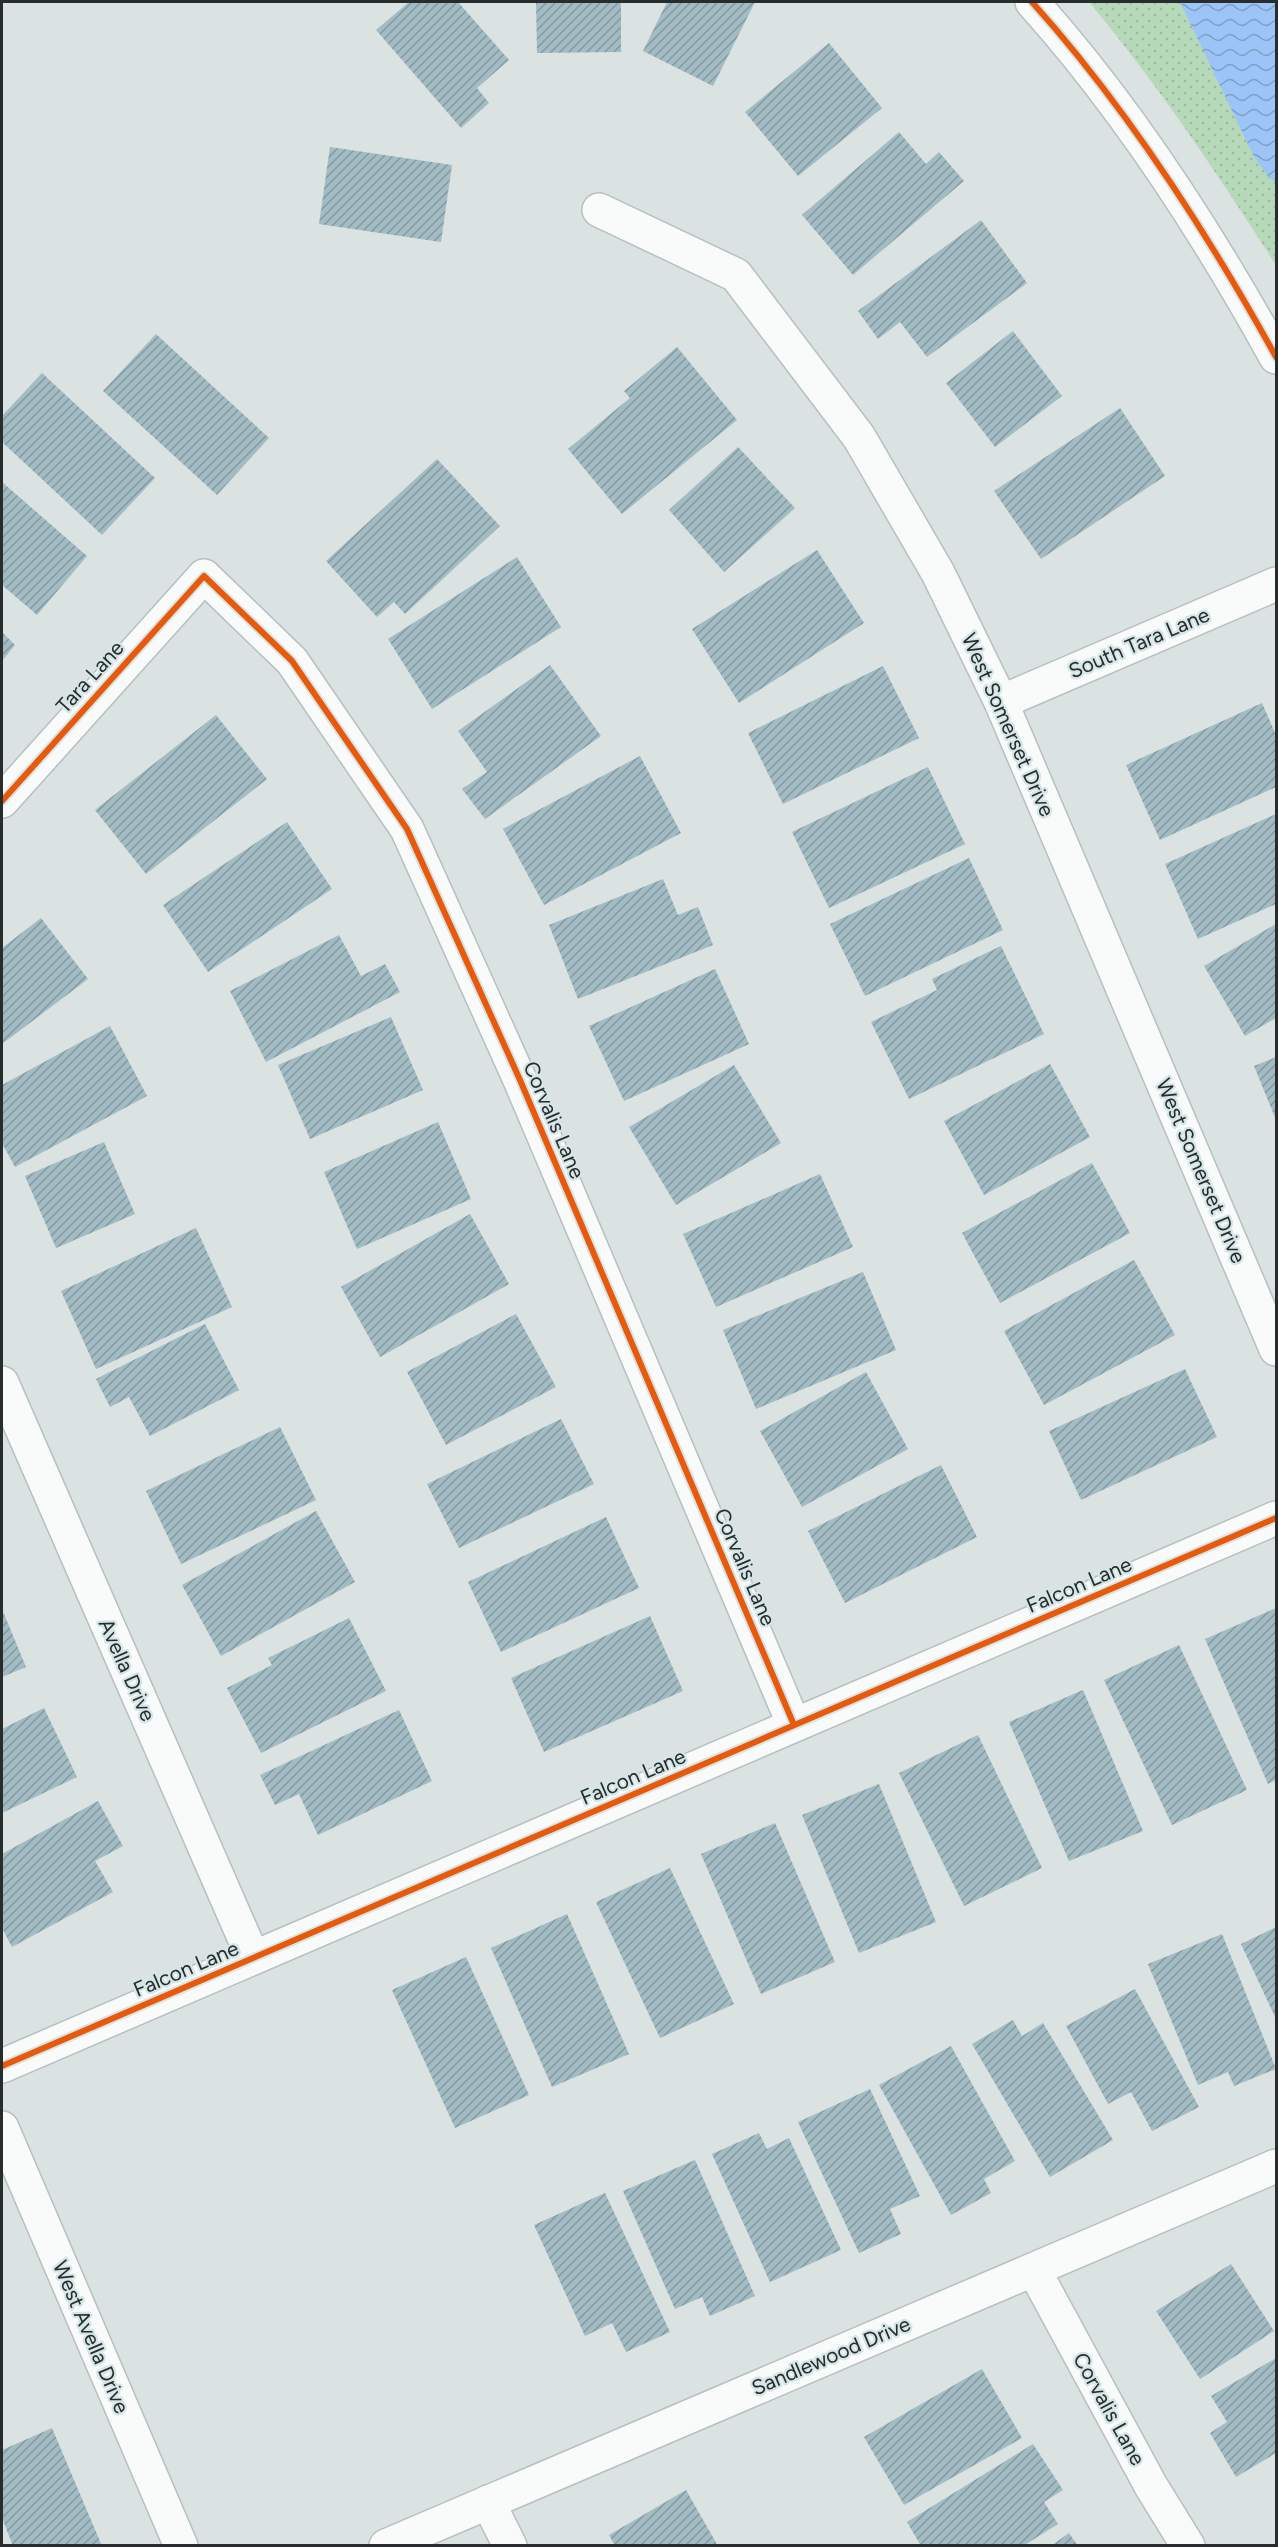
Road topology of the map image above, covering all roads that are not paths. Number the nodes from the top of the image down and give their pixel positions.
1 (1032, 2) edge
2 (599, 210) dead end
3 (1276, 357) edge
4 (204, 576) joint
5 (1276, 584) edge
6 (1001, 702) junction
7 (2, 801) edge
8 (1276, 1349) edge
9 (2, 1383) edge
10 (1276, 1518) edge
11 (795, 1725) junction
12 (253, 1958) junction
13 (2, 2066) edge
14 (2, 2128) edge
15 (1276, 2166) edge
16 (1034, 2270) junction
17 (488, 2502) junction
18 (181, 2546) edge
19 (386, 2546) edge
20 (510, 2546) edge
21 (1188, 2546) edge

1 - 3 street
2 - 6 street, West Somerset Drive
4 - 7 street, Tara Lane
4 - 11 street, Corvalis Lane
5 - 6 street, South Tara Lane
6 - 8 street, West Somerset Drive
9 - 12 street, Avella Drive
10 - 11 street, Falcon Lane
11 - 12 street, Falcon Lane
12 - 13 street, Falcon Lane
14 - 18 street, West Avella Drive
15 - 16 street, Sandlewood Drive
16 - 17 street, Sandlewood Drive
16 - 21 street, Corvalis Lane
17 - 19 street, Sandlewood Drive
17 - 20 street

